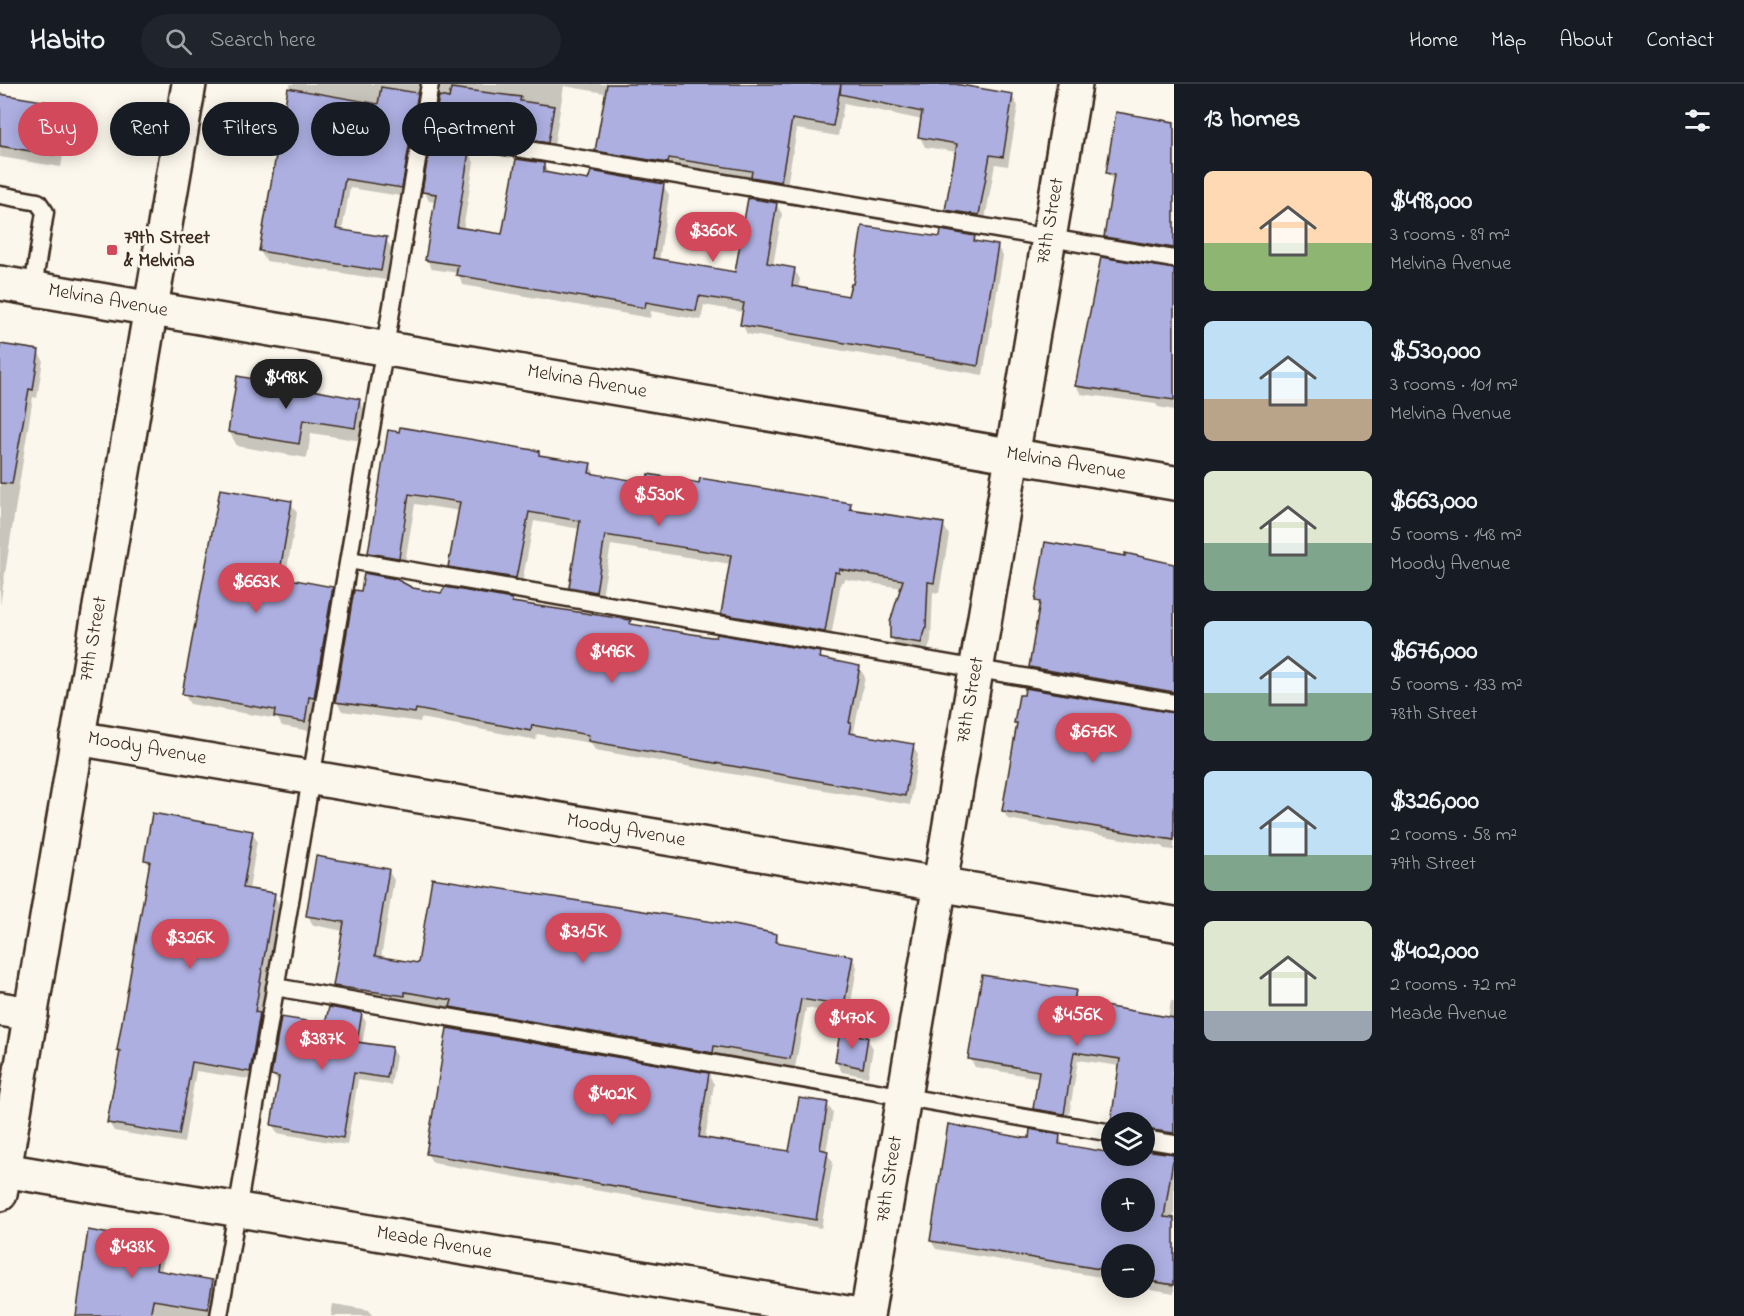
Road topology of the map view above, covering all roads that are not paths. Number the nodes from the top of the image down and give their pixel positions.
1 (189, 84) edge
2 (430, 84) edge
3 (1075, 84) edge
4 (427, 102) edge
5 (537, 151) edge
6 (418, 156) edge
7 (0, 195) edge
8 (1048, 237) junction
9 (1174, 259) edge
10 (0, 283) edge
11 (33, 288) junction
12 (151, 308) junction
13 (385, 347) junction
14 (1013, 454) junction
15 (1174, 483) edge
16 (349, 560) junction
17 (976, 669) junction
18 (1174, 703) edge
19 (77, 738) junction
20 (311, 777) junction
21 (939, 884) junction
22 (1174, 924) edge
23 (275, 987) junction
24 (15, 1012) edge
25 (904, 1098) junction
26 (1101, 1131) edge
27 (1155, 1141) edge
28 (1174, 1144) edge
29 (2, 1182) edge
30 (237, 1209) junction
31 (219, 1316) edge
32 (866, 1316) edge

1 - 12 street, 79th Street
2 - 4 lane
3 - 8 street, 78th Street
5 - 8 lane
6 - 13 lane
7 - 11 lane
8 - 9 lane
8 - 14 street, 78th Street
10 - 11 street, Melvina Avenue
11 - 12 street, Melvina Avenue
12 - 13 street, Melvina Avenue
12 - 19 street, 79th Street
13 - 14 street, Melvina Avenue
13 - 16 lane
14 - 15 street, Melvina Avenue
14 - 17 street, 78th Street
16 - 17 lane
16 - 20 lane
17 - 18 lane
17 - 21 street, 78th Street
19 - 20 street, Moody Avenue
19 - 24 street, 79th Street
20 - 21 street, Moody Avenue
20 - 23 lane
21 - 22 street, Moody Avenue
21 - 25 street, 78th Street
23 - 25 lane
23 - 30 lane
24 - 29 street, 79th Street
25 - 26 lane
25 - 32 street, 78th Street
27 - 28 lane
29 - 30 street, Meade Avenue
30 - 31 lane
30 - 32 street, Meade Avenue

